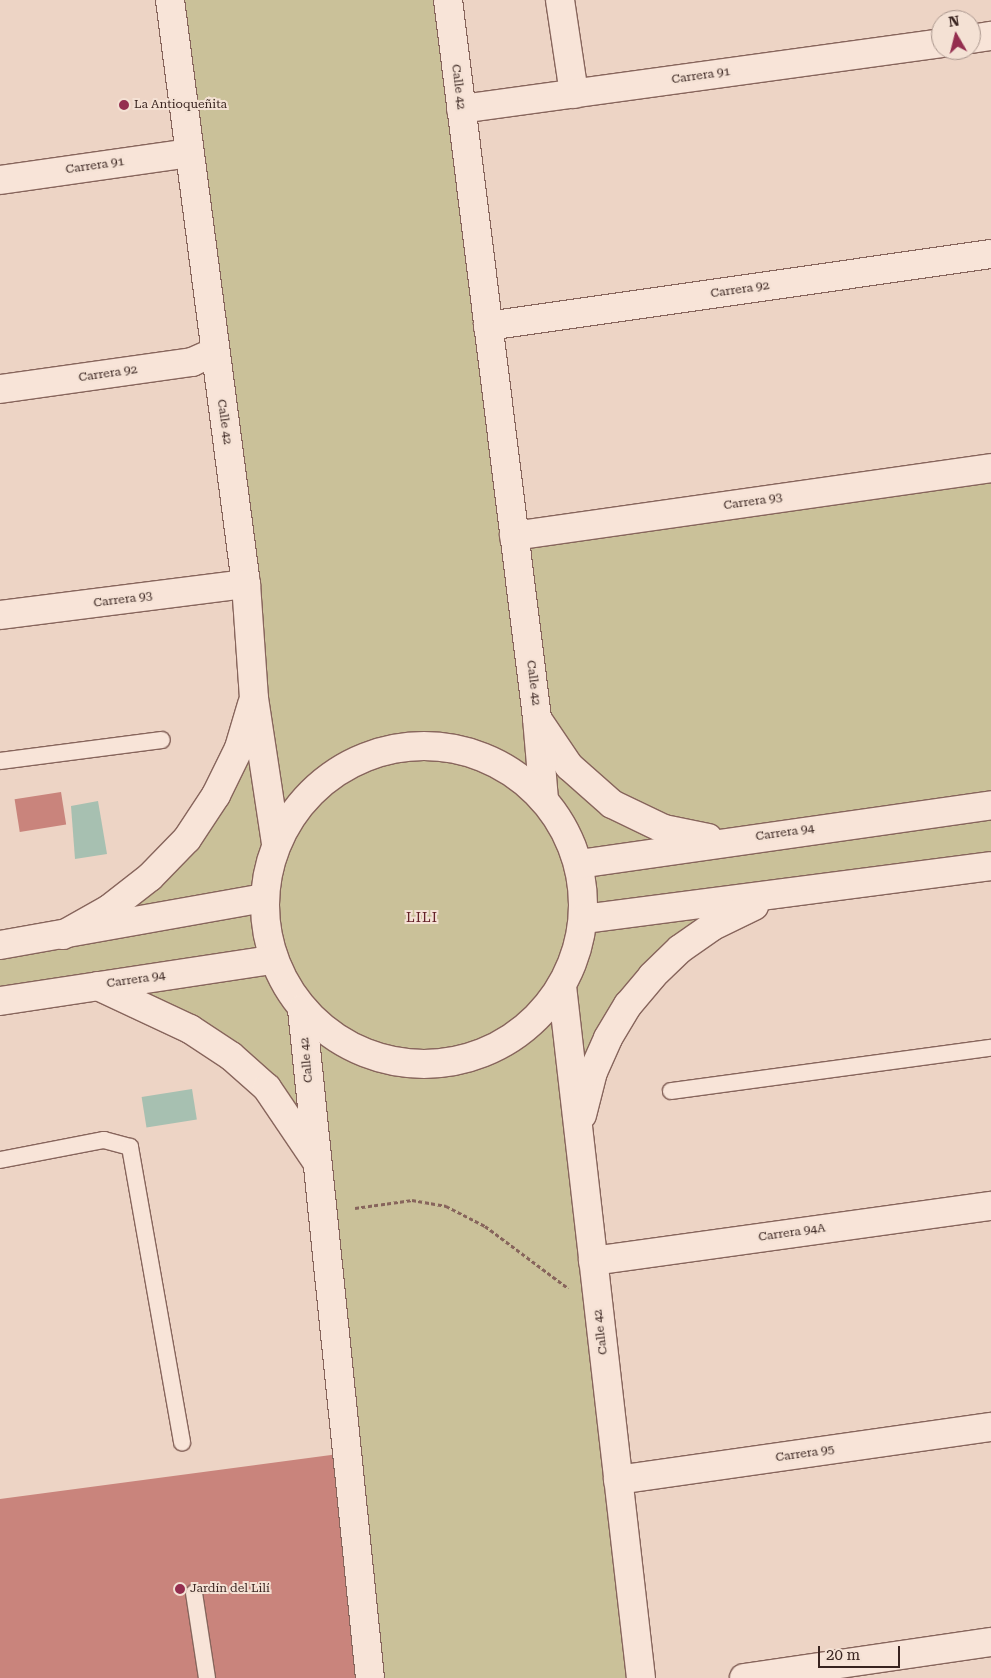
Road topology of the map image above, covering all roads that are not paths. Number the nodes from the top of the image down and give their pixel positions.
1 (170, 0) edge
2 (448, 0) edge
3 (560, 0) edge
4 (931, 44) edge
5 (574, 94) junction
6 (461, 109) junction
7 (189, 153) junction
8 (0, 180) edge
9 (991, 254) edge
10 (488, 326) junction
11 (214, 352) junction
12 (0, 389) edge
13 (991, 468) edge
14 (514, 536) junction
15 (246, 584) junction
16 (0, 615) edge
17 (254, 698) junction
18 (537, 718) junction
19 (162, 740) dead end
20 (0, 762) edge
21 (544, 800) junction
22 (991, 804) edge
23 (749, 838) junction
24 (276, 844) junction
25 (579, 864) junction
26 (991, 866) edge
27 (780, 896) junction
28 (264, 898) junction
29 (584, 919) junction
30 (63, 935) junction
31 (0, 945) edge
32 (272, 960) junction
33 (98, 986) junction
34 (562, 986) junction
35 (0, 1001) edge
36 (302, 1009) junction
37 (991, 1048) edge
38 (671, 1092) dead end
39 (580, 1146) junction
40 (0, 1160) edge
41 (316, 1160) junction
42 (991, 1206) edge
43 (593, 1261) junction
44 (991, 1427) edge
45 (182, 1442) dead end
46 (618, 1480) junction
47 (194, 1593) dead end
48 (991, 1642) edge
49 (207, 1678) edge
50 (370, 1678) edge
51 (641, 1678) edge
52 (744, 1678) edge

1 - 7 street, Calle 42
2 - 6 street, Calle 42
3 - 5 street
4 - 5 street, Carrera 91
5 - 6 street, Carrera 91
6 - 10 street, Calle 42
7 - 8 street, Carrera 91
7 - 11 street, Calle 42
9 - 10 street, Carrera 92
10 - 14 street, Calle 42
11 - 12 street, Carrera 92
11 - 15 street, Calle 42
13 - 14 street, Carrera 93
14 - 18 street, Calle 42
15 - 16 street, Carrera 93
15 - 17 street, Calle 42
17 - 24 street, Calle 42
17 - 30 street
18 - 21 street, Calle 42
18 - 23 street
19 - 20 lane
21 - 24 street
21 - 25 street
22 - 23 street, Carrera 94
23 - 25 street, Carrera 94
24 - 28 street
25 - 29 street
26 - 27 street
27 - 29 street
27 - 39 street
28 - 30 street
28 - 32 street
29 - 34 street
30 - 31 street
32 - 33 street, Carrera 94
32 - 36 street
33 - 35 street, Carrera 94
33 - 41 street
34 - 36 street
34 - 39 street, Calle 42
36 - 41 street, Calle 42
37 - 38 lane
39 - 43 street, Calle 42
40 - 45 lane
41 - 50 street, Calle 42
42 - 43 street, Carrera 94A
43 - 46 street, Calle 42
44 - 46 street, Carrera 95
46 - 51 street, Calle 42
47 - 49 lane
48 - 52 street

